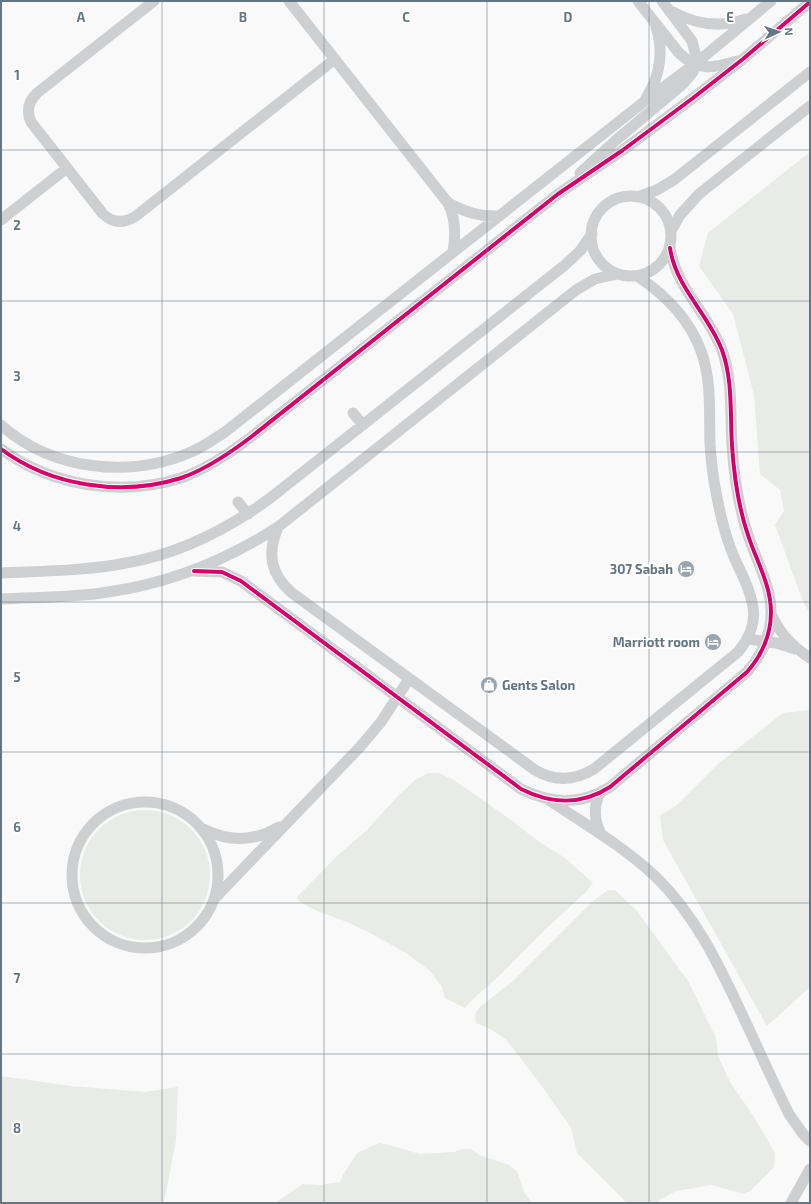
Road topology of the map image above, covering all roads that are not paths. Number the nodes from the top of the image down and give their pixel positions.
1 (154, 1) edge
2 (289, 1) edge
3 (638, 1) edge
4 (662, 1) edge
5 (772, 1) edge
6 (810, 2) edge
7 (670, 10) junction
8 (751, 17) junction
9 (653, 20) junction
10 (335, 59) junction
11 (743, 59) junction
12 (695, 64) junction
13 (810, 72) edge
14 (645, 101) junction
15 (810, 106) edge
16 (67, 168) junction
17 (558, 194) junction
18 (638, 197) junction
19 (448, 203) junction
20 (499, 216) junction
21 (1, 220) edge
22 (671, 231) junction
23 (592, 234) junction
24 (670, 248) junction
25 (453, 252) junction
26 (617, 274) junction
27 (637, 276) junction
28 (353, 413) dead end
29 (1, 425) edge
30 (363, 425) junction
31 (1, 449) edge
32 (238, 502) dead end
33 (248, 514) junction
34 (278, 527) junction
35 (194, 571) junction
36 (1, 573) edge
37 (1, 599) edge
38 (771, 614) junction
39 (748, 639) junction
40 (766, 642) junction
41 (806, 655) edge
42 (409, 679) junction
43 (398, 697) junction
44 (600, 793) junction
45 (548, 800) junction
46 (292, 819) junction
47 (202, 829) junction
48 (601, 834) junction
49 (214, 899) junction
50 (810, 1141) edge
51 (810, 1169) edge
52 (791, 1203) edge

1 - 16 street
2 - 10 street
3 - 9 street
4 - 7 street
5 - 8 street
6 - 11 street
7 - 8 street
7 - 12 street
8 - 12 street
9 - 12 street
9 - 14 street
10 - 16 street
10 - 19 street
11 - 12 street
11 - 17 street
12 - 14 street
12 - 17 street
13 - 18 street
14 - 20 street
15 - 22 street
16 - 21 street
17 - 31 street
18 - 22 street
18 - 23 street
19 - 20 street
19 - 25 street
20 - 25 street
22 - 24 street
23 - 26 street
23 - 30 street
24 - 27 street
24 - 38 street
25 - 29 street
26 - 27 street
26 - 34 street
27 - 39 street
28 - 30 street
30 - 33 street
32 - 33 street
33 - 36 street
34 - 35 street
34 - 42 street
35 - 37 street
35 - 43 street
38 - 40 street
38 - 41 street
39 - 40 street
39 - 42 street
40 - 41 street
40 - 44 street
42 - 43 street
43 - 45 street
43 - 46 street
44 - 45 street
44 - 48 street
45 - 48 street
46 - 47 street
46 - 49 street
47 - 49 street
47 - 49 street
48 - 50 street
51 - 52 street

